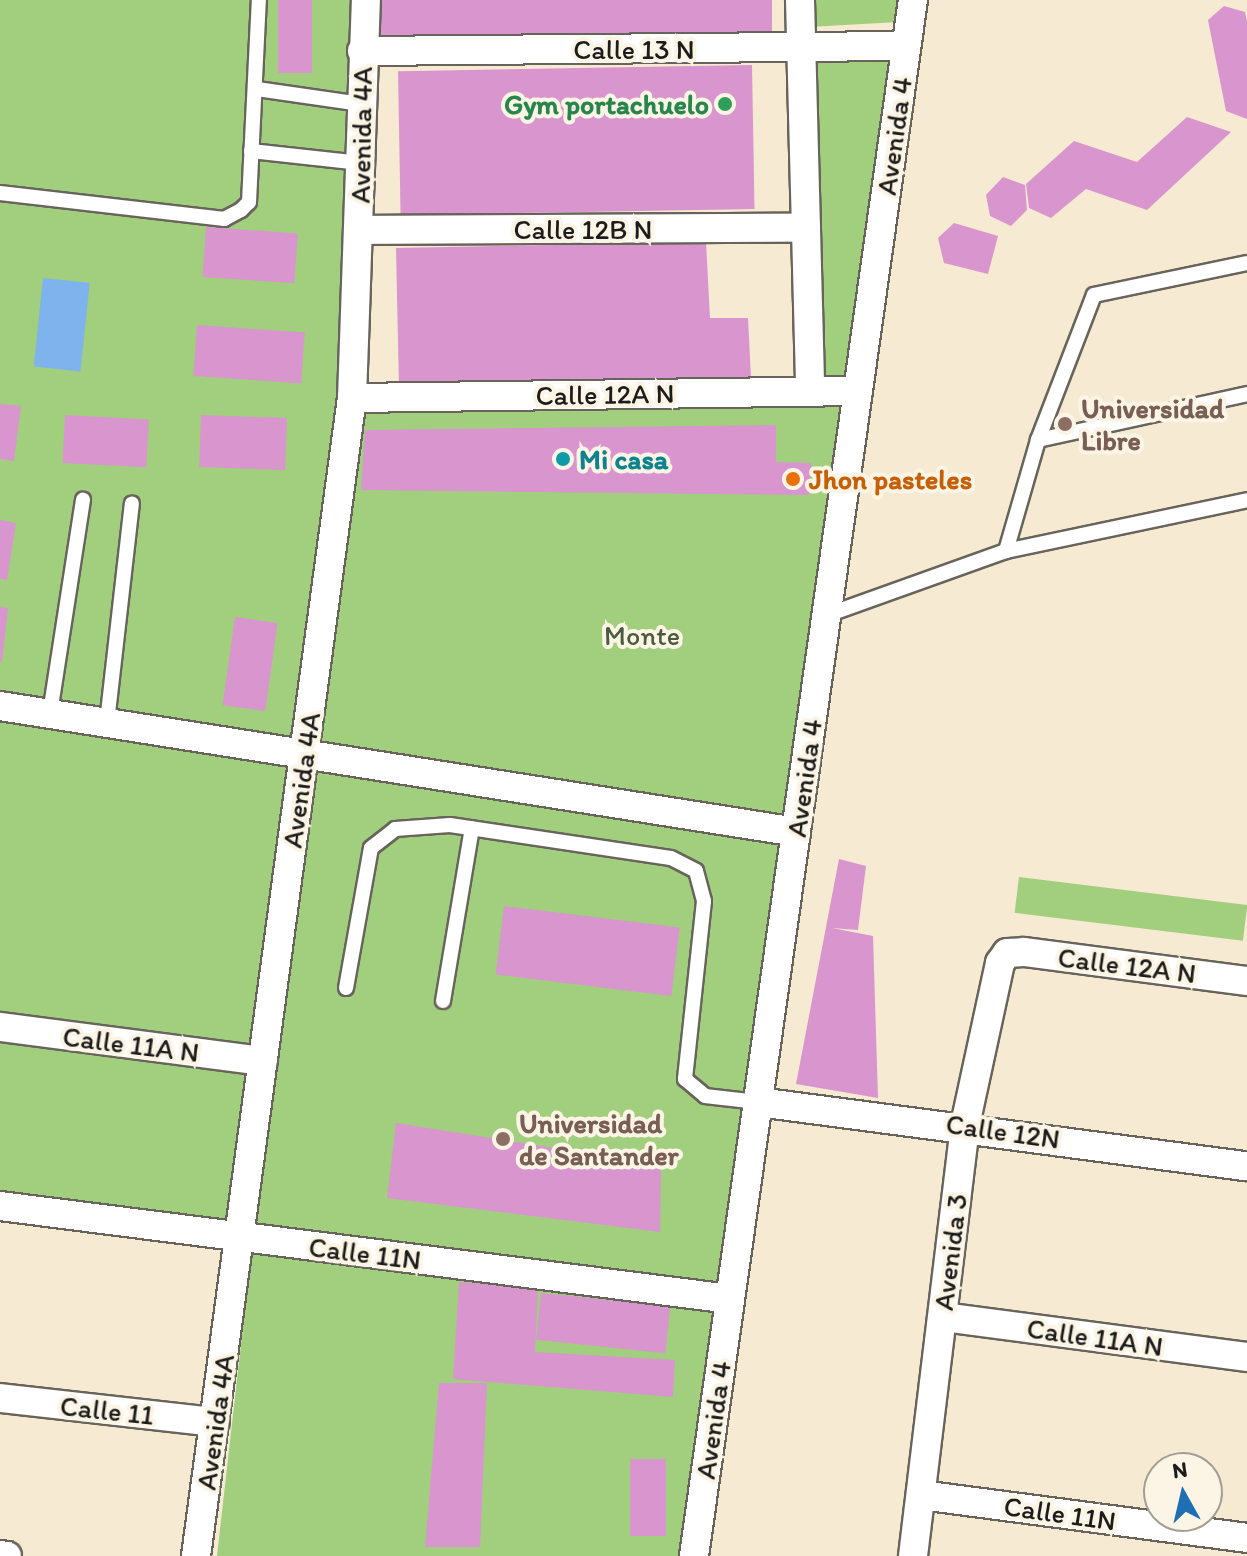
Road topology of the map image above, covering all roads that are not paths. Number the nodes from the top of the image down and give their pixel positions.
1 (259, 0) edge
2 (366, 0) edge
3 (800, 0) edge
4 (913, 0) edge
5 (906, 46) junction
6 (802, 48) junction
7 (362, 51) junction
8 (257, 89) junction
9 (361, 104) junction
10 (251, 151) junction
11 (360, 163) junction
12 (0, 193) edge
13 (806, 228) junction
14 (360, 230) junction
15 (1247, 263) edge
16 (810, 391) junction
17 (858, 391) junction
18 (1247, 394) edge
19 (352, 398) junction
20 (1038, 440) junction
21 (83, 500) dead end
22 (1247, 500) edge
23 (132, 503) dead end
24 (1006, 551) junction
25 (827, 615) junction
26 (0, 706) edge
27 (50, 713) junction
28 (107, 722) junction
29 (304, 754) junction
30 (472, 828) junction
31 (796, 832) junction
32 (1007, 953) joint
33 (1247, 981) edge
34 (346, 988) dead end
35 (443, 1001) dead end
36 (0, 1027) edge
37 (263, 1061) junction
38 (758, 1102) junction
39 (965, 1125) junction
40 (1247, 1166) edge
41 (0, 1206) edge
42 (239, 1236) junction
43 (730, 1299) junction
44 (943, 1317) junction
45 (1247, 1357) edge
46 (0, 1398) edge
47 (215, 1422) junction
48 (921, 1495) junction
49 (1247, 1538) edge
50 (0, 1555) edge
51 (7, 1556) edge
52 (196, 1556) edge
53 (694, 1556) edge
54 (913, 1556) edge

1 - 8 lane
2 - 7 street, Avenida 4A
3 - 6 street
4 - 5 street, Avenida 4
5 - 6 street, Calle 13 N
5 - 17 street, Avenida 4
6 - 7 street, Calle 13 N
6 - 13 street
7 - 9 street, Avenida 4A
8 - 9 lane
8 - 10 lane
9 - 11 street, Avenida 4A
10 - 11 lane
10 - 12 lane
11 - 14 street, Avenida 4A
13 - 14 street, Calle 12B N
13 - 16 street
14 - 19 street, Avenida 4A
15 - 20 lane
16 - 17 street, Calle 12A N
16 - 19 street, Calle 12A N
17 - 25 street, Avenida 4
18 - 20 lane
19 - 29 street, Avenida 4A
20 - 24 lane
21 - 27 lane
22 - 24 lane
23 - 28 lane
24 - 25 lane
25 - 31 street, Avenida 4
26 - 27 street
27 - 28 street
28 - 29 street
29 - 31 street
29 - 37 street, Avenida 4A
30 - 34 lane
30 - 35 lane
30 - 38 lane
31 - 38 street, Avenida 4
32 - 33 street, Calle 12A N
32 - 39 street, Avenida 3
36 - 37 street, Calle 11A N
37 - 42 street, Avenida 4A
38 - 39 street, Calle 12N
38 - 43 street, Avenida 4
39 - 40 street, Calle 12N
39 - 44 street, Avenida 3
41 - 42 street, Calle 11N
42 - 43 street, Calle 11N
42 - 47 street, Avenida 4A
43 - 53 street, Avenida 4
44 - 45 street, Calle 11A N
44 - 48 street, Avenida 3
46 - 47 street, Calle 11
47 - 52 street, Avenida 4A
48 - 49 street, Calle 11N
48 - 54 street, Avenida 3
50 - 51 street

